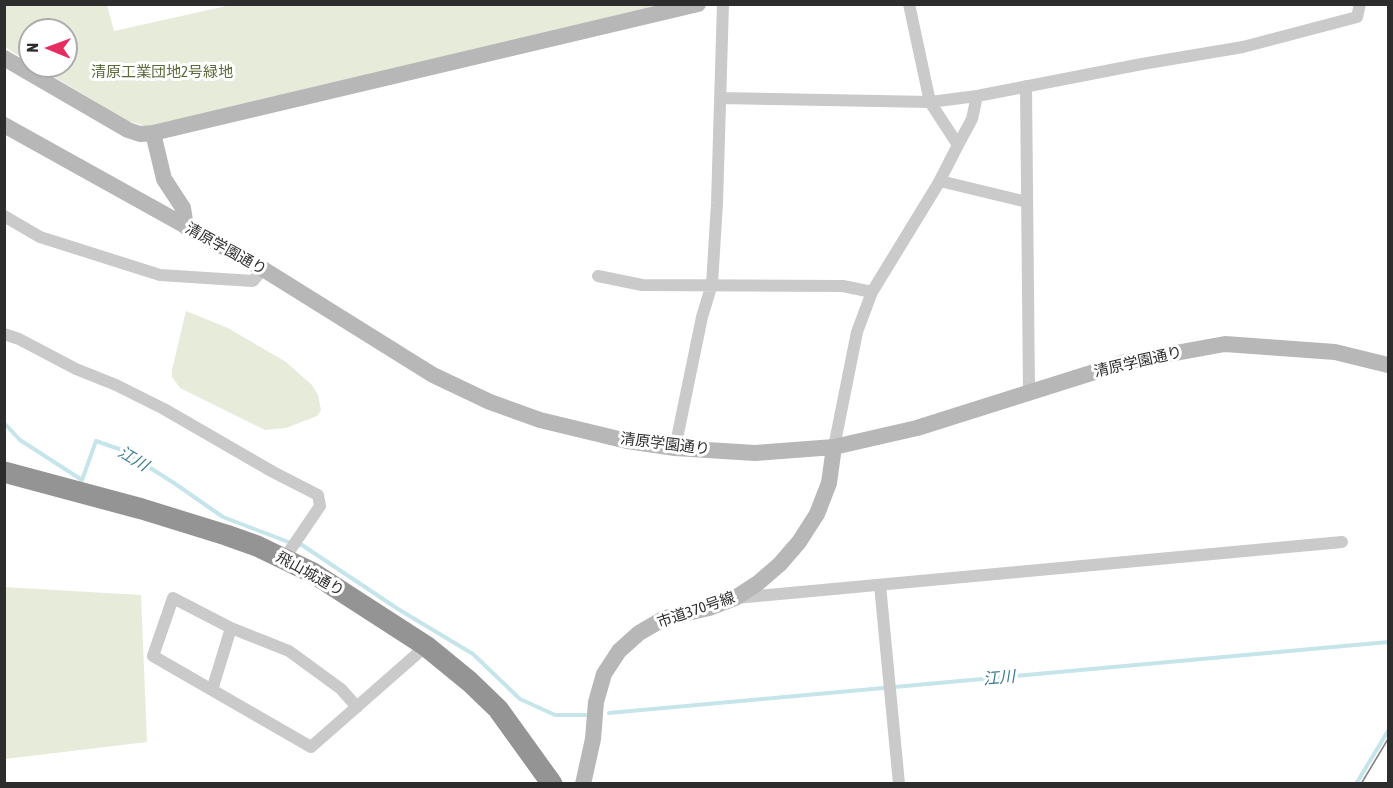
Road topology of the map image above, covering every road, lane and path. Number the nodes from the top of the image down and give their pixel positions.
1 (698, 4) edge
2 (723, 4) edge
3 (909, 4) edge
4 (1360, 4) edge
5 (4, 58) edge
6 (1026, 86) junction
7 (977, 96) junction
8 (720, 98) junction
9 (930, 102) junction
10 (4, 125) edge
11 (153, 134) junction
12 (958, 145) junction
13 (940, 181) junction
14 (1027, 202) junction
15 (4, 216) edge
16 (186, 227) junction
17 (263, 269) junction
18 (598, 276) dead end
19 (712, 284) junction
20 (872, 292) junction
21 (4, 334) edge
22 (1389, 365) edge
23 (1029, 393) junction
24 (834, 447) junction
25 (675, 448) junction
26 (4, 472) edge
27 (1342, 542) dead end
28 (284, 559) junction
29 (880, 585) junction
30 (735, 598) junction
31 (231, 628) junction
32 (426, 646) junction
33 (212, 690) junction
34 (357, 707) junction
35 (552, 783) edge
36 (583, 783) edge
37 (899, 783) edge

1 - 11 street
2 - 8 street
3 - 9 street
4 - 6 street
5 - 11 street
6 - 7 street
6 - 14 street
7 - 9 street
7 - 12 street
8 - 9 street
8 - 19 street
9 - 12 street
10 - 16 street, 清原学園通り
11 - 16 street
12 - 13 street
13 - 14 street
13 - 20 street
14 - 23 street
15 - 17 street
16 - 17 street, 清原学園通り
17 - 25 street, 清原学園通り
18 - 19 street
19 - 20 street
19 - 25 street
20 - 24 street
21 - 28 street
22 - 23 street, 清原学園通り
23 - 24 street, 清原学園通り
24 - 25 street, 清原学園通り
24 - 30 street, 市道370号線
26 - 28 highway, 飛山城通り
27 - 29 street
28 - 32 highway, 飛山城通り
29 - 30 street
29 - 37 street
30 - 36 street, 市道370号線
31 - 33 street
31 - 33 street
31 - 34 street
32 - 34 street
32 - 35 highway, 飛山城通り
33 - 34 street

